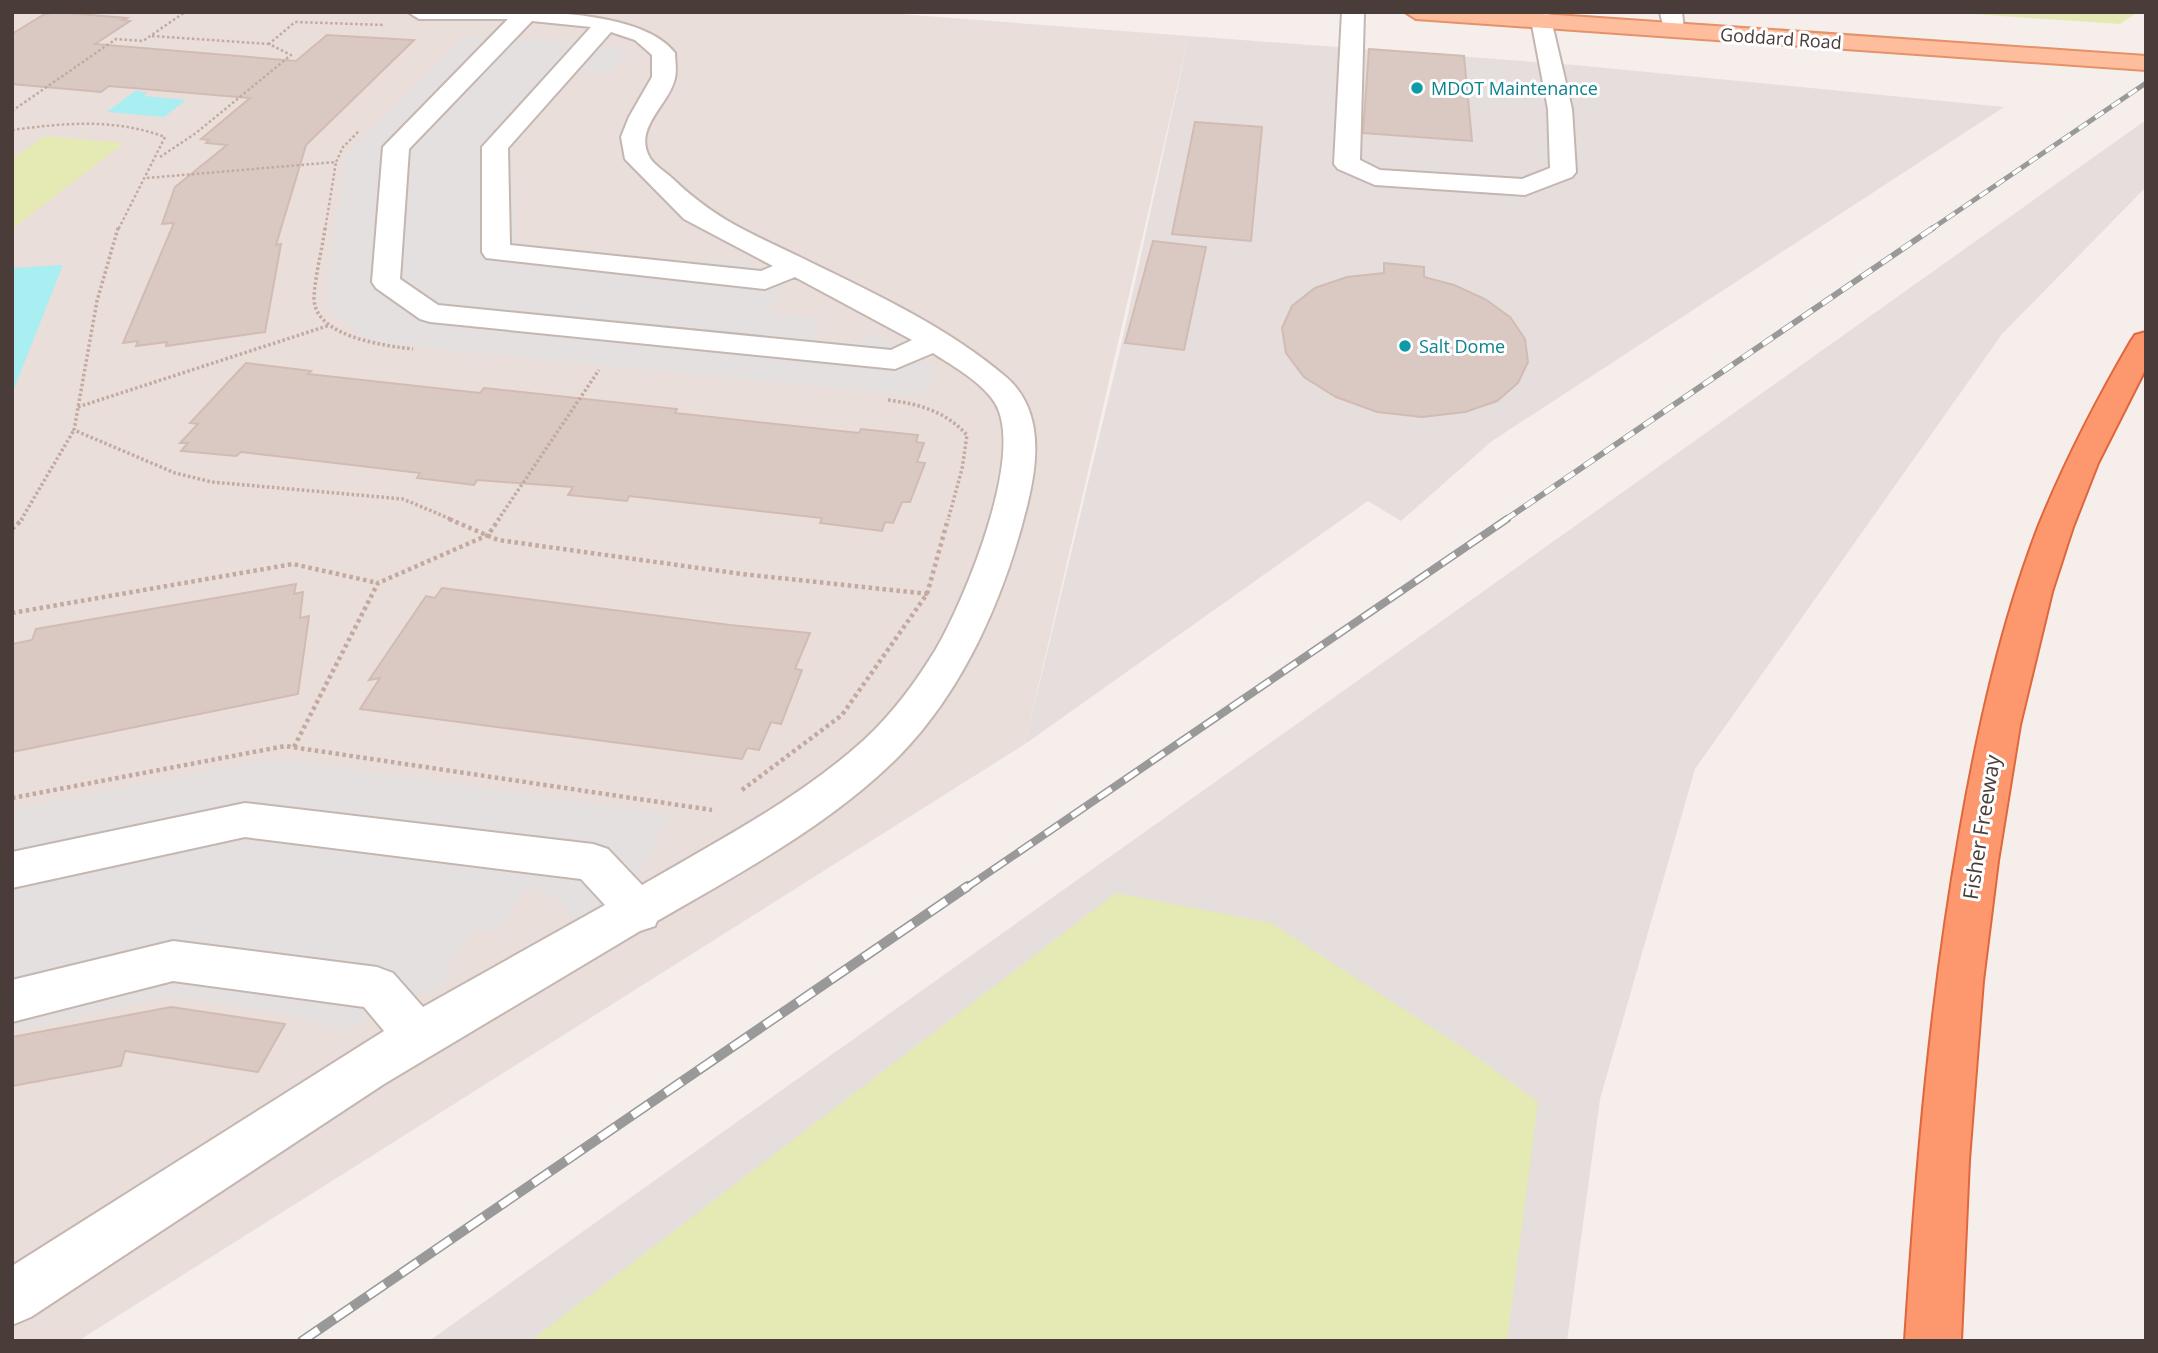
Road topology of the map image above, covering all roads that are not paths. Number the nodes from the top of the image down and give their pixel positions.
1 (1353, 12) edge
2 (1416, 12) edge
3 (525, 16) junction
4 (406, 19) edge
5 (1542, 20) junction
6 (1672, 21) edge
7 (608, 22) junction
8 (2146, 63) edge
9 (796, 266) junction
10 (2146, 341) edge
11 (932, 342) junction
12 (12, 870) edge
13 (639, 912) junction
14 (12, 1001) edge
15 (418, 1036) junction
16 (12, 1298) edge
17 (1933, 1341) edge

1 - 5 street
2 - 5 main road, Goddard Road
3 - 4 street
3 - 7 street
3 - 11 street
5 - 6 main road, Goddard Road
6 - 8 main road, Goddard Road
7 - 9 street
7 - 9 street
9 - 11 street
10 - 17 highway, Fisher Freeway
11 - 13 street
12 - 13 street
13 - 15 street
14 - 15 street
15 - 16 street

